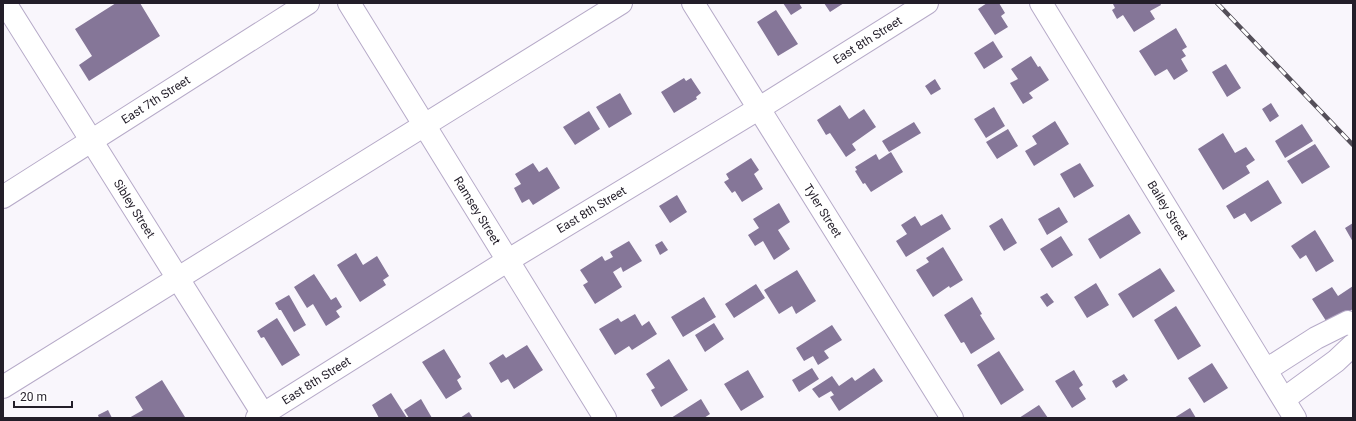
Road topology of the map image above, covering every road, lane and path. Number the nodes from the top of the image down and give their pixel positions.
1 (308, 3) edge
2 (349, 3) edge
3 (621, 3) edge
4 (693, 3) edge
5 (927, 3) edge
6 (1041, 3) edge
7 (7, 5) edge
8 (758, 109) junction
9 (424, 124) junction
10 (92, 141) junction
11 (3, 197) edge
12 (507, 261) junction
13 (178, 279) junction
14 (1353, 324) edge
15 (1353, 345) edge
16 (1266, 370) junction
17 (3, 387) edge
18 (1284, 399) junction
19 (260, 416) edge
20 (603, 417) edge
21 (952, 418) edge
22 (1295, 418) edge

1 - 10 street, East 7th Street
2 - 9 street, Ramsey Street
3 - 9 street
4 - 8 street, Tyler Street
5 - 8 street, East 8th Street
6 - 16 street, Bailey Street
7 - 10 street, Sibley Street
8 - 12 street, East 8th Street
8 - 21 street, Tyler Street
9 - 12 street, Ramsey Street
9 - 13 street
10 - 11 street, East 7th Street
10 - 13 street, Sibley Street
12 - 19 street, East 8th Street
12 - 20 street, Ramsey Street
13 - 17 street
13 - 19 street, Sibley Street
14 - 16 street
15 - 18 street
16 - 18 street, Bailey Street
18 - 22 street, Bailey Street

